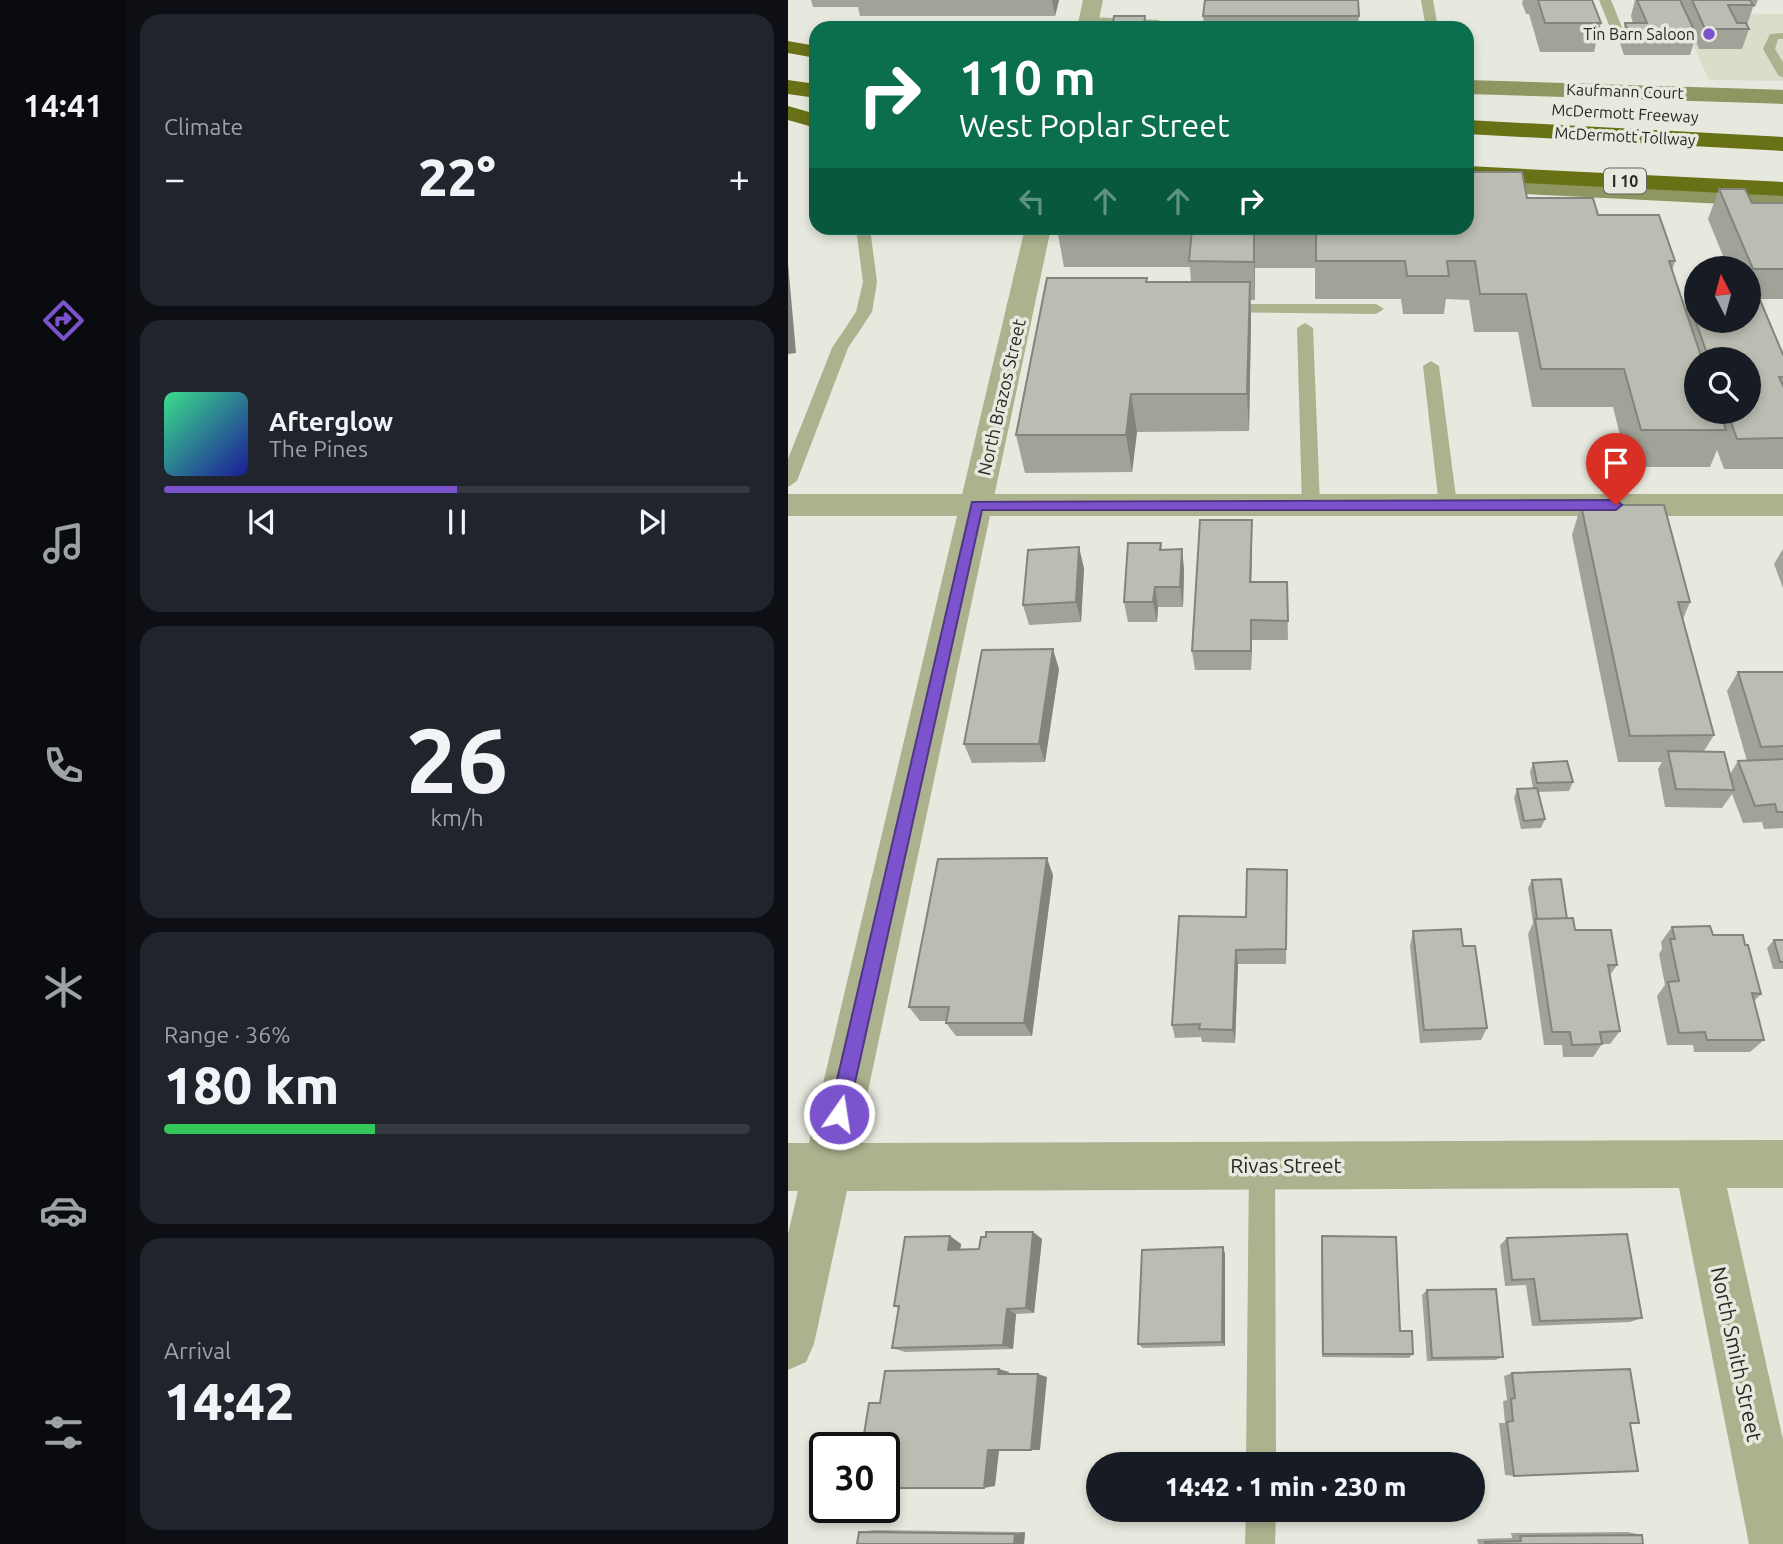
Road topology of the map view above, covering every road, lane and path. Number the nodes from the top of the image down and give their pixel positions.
1 (1427, 0) edge
2 (1605, 0) edge
3 (1090, 16) edge
4 (1139, 21) edge
5 (1431, 21) edge
6 (1617, 30) dead end
7 (1784, 36) edge
8 (788, 47) edge
9 (809, 51) edge
10 (788, 69) edge
11 (809, 72) edge
12 (1784, 75) edge
13 (788, 87) edge
14 (1474, 87) edge
15 (809, 90) edge
16 (1784, 97) edge
17 (1474, 107) edge
18 (788, 115) edge
19 (1691, 116) dead end
20 (809, 120) edge
21 (1474, 127) edge
22 (1784, 144) edge
23 (1474, 145) edge
24 (1784, 159) edge
25 (1474, 173) edge
26 (1474, 184) edge
27 (1784, 189) edge
28 (1784, 201) edge
29 (864, 235) edge
30 (1037, 235) edge
31 (1212, 309) edge
32 (1376, 309) dead end
33 (1305, 328) dead end
34 (1431, 366) dead end
35 (788, 481) edge
36 (788, 505) edge
37 (976, 505) junction
38 (1311, 505) junction
39 (1448, 505) junction
40 (1784, 505) edge
41 (1698, 1164) junction
42 (1784, 1164) edge
43 (1262, 1166) junction
44 (807, 1167) edge
45 (788, 1344) edge
46 (1261, 1452) edge
47 (1260, 1522) edge
48 (1260, 1544) edge
49 (1777, 1544) edge

1 - 5 lane
2 - 6 lane
3 - 4 lane
7 - 12 lane
8 - 9 highway
10 - 11 highway
13 - 15 highway
14 - 16 main road, Kaufmann Court
17 - 19 highway, McDermott Freeway
18 - 20 highway
21 - 22 highway, McDermott Tollway
23 - 24 highway, McDermott Tollway
25 - 27 highway, I 10
26 - 28 main road
29 - 35 lane
30 - 37 street, North Brazos Street
31 - 32 lane
33 - 38 lane
34 - 39 lane
36 - 37 street
37 - 38 street
37 - 44 street, North Brazos Street
38 - 39 street
39 - 40 street
41 - 42 street, Rivas Street
41 - 43 street, Rivas Street
41 - 49 street, North Smith Street
43 - 44 street, Rivas Street
43 - 46 lane
44 - 45 street, North Brazos Street
47 - 48 lane

